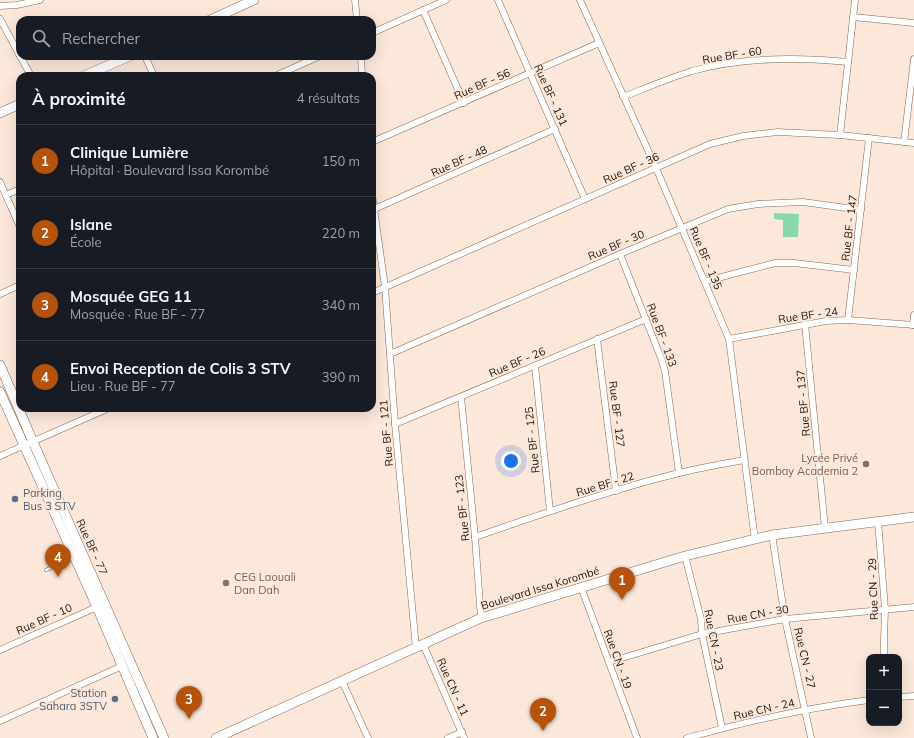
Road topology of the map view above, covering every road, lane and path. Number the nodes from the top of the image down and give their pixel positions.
1 (40, 0) edge
2 (254, 0) edge
3 (354, 0) edge
4 (446, 0) edge
5 (498, 0) edge
6 (580, 0) edge
7 (855, 0) edge
8 (0, 6) edge
9 (423, 10) junction
10 (219, 16) edge
11 (357, 16) edge
12 (853, 17) junction
13 (0, 19) edge
14 (914, 23) edge
15 (376, 31) edge
16 (599, 43) junction
17 (16, 49) edge
18 (914, 59) edge
19 (22, 60) edge
20 (121, 60) edge
21 (147, 60) edge
22 (311, 60) edge
23 (361, 60) edge
24 (848, 62) junction
25 (29, 72) edge
26 (93, 72) edge
27 (152, 72) edge
28 (284, 72) edge
29 (362, 72) edge
30 (530, 73) junction
31 (913, 80) edge
32 (623, 97) junction
33 (464, 103) junction
34 (16, 106) edge
35 (0, 113) edge
36 (555, 129) junction
37 (840, 135) junction
38 (869, 138) junction
39 (376, 140) edge
40 (904, 142) junction
41 (914, 143) edge
42 (656, 168) junction
43 (0, 182) edge
44 (16, 191) edge
45 (6, 195) junction
46 (585, 199) junction
47 (376, 209) edge
48 (861, 210) junction
49 (16, 218) edge
50 (682, 228) junction
51 (376, 229) edge
52 (620, 254) junction
53 (854, 270) junction
54 (706, 282) junction
55 (16, 287) edge
56 (385, 287) junction
57 (376, 290) edge
58 (0, 294) edge
59 (914, 315) edge
60 (646, 319) junction
61 (848, 320) junction
62 (805, 324) junction
63 (913, 325) edge
64 (597, 339) junction
65 (730, 339) junction
66 (390, 354) junction
67 (0, 365) edge
68 (535, 366) junction
69 (0, 392) edge
70 (461, 396) junction
71 (16, 410) edge
72 (17, 412) edge
73 (96, 412) edge
74 (395, 424) junction
75 (28, 444) junction
76 (0, 456) edge
77 (744, 460) junction
78 (679, 473) junction
79 (616, 491) junction
80 (550, 511) junction
81 (914, 517) edge
82 (878, 521) junction
83 (825, 528) junction
84 (772, 535) junction
85 (475, 538) junction
86 (755, 540) junction
87 (78, 556) junction
88 (685, 556) junction
89 (46, 570) dead end
90 (581, 587) junction
91 (97, 607) junction
92 (914, 607) edge
93 (885, 609) junction
94 (481, 618) junction
95 (785, 619) junction
96 (702, 634) junction
97 (420, 646) junction
98 (0, 650) edge
99 (884, 654) edge
100 (609, 662) junction
101 (122, 666) junction
102 (342, 681) junction
103 (914, 696) edge
104 (902, 697) edge
105 (866, 700) edge
106 (806, 709) junction
107 (0, 721) edge
108 (722, 728) junction
109 (463, 735) edge
110 (153, 738) edge
111 (164, 738) edge
112 (216, 738) edge
113 (368, 738) edge
114 (448, 738) edge
115 (637, 738) edge
116 (687, 738) edge
117 (811, 738) edge

1 - 8 street
2 - 10 main road
3 - 11 street
4 - 9 street
5 - 30 street, Rue BF - 131
6 - 16 street, Rue BF - 135
7 - 12 street
9 - 15 street
9 - 33 street
12 - 14 street
12 - 24 street
13 - 17 street
16 - 30 street, Rue BF - 56
16 - 32 street, Rue BF - 135
18 - 31 street
19 - 25 street
20 - 26 main road
21 - 27 street
22 - 28 street
23 - 29 street
24 - 32 street, Rue BF - 60
24 - 37 street
30 - 33 street, Rue BF - 56
30 - 36 street, Rue BF - 131
31 - 40 street
32 - 42 street, Rue BF - 135
33 - 39 street, Rue BF - 56
34 - 35 main road
36 - 46 street, Rue BF - 131
36 - 47 street, Rue BF - 48
37 - 38 street, Rue BF - 36
37 - 42 street, Rue BF - 36
38 - 40 street, Rue BF - 36
38 - 48 street, Rue BF - 147
40 - 41 street, Rue BF - 36
42 - 46 street, Rue BF - 36
42 - 50 street, Rue BF - 135
43 - 45 street
44 - 45 street
45 - 49 street
46 - 56 street, Rue BF - 36
48 - 50 street, Rue BF - 30
48 - 53 street, Rue BF - 147
50 - 52 street, Rue BF - 30
50 - 54 street, Rue BF - 135
51 - 56 street, Rue BF - 121
52 - 60 street, Rue BF - 133
52 - 66 street, Rue BF - 30
53 - 54 street
53 - 61 street, Rue BF - 147
54 - 65 street, Rue BF - 135
55 - 58 street
56 - 57 street, Rue BF - 36
56 - 66 street, Rue BF - 121
59 - 63 street
60 - 64 street, Rue BF - 26
60 - 78 street, Rue BF - 133
61 - 62 street, Rue BF - 24
61 - 63 street, Rue BF - 24
62 - 65 street, Rue BF - 24
62 - 83 street, Rue BF - 137
64 - 68 street, Rue BF - 26
64 - 79 street, Rue BF - 127
65 - 77 street, Rue BF - 135
66 - 74 street, Rue BF - 121
67 - 71 main road, Rue BF - 77
68 - 70 street, Rue BF - 26
68 - 80 street, Rue BF - 125
69 - 75 main road, Rue BF - 77
70 - 74 street, Rue BF - 26
70 - 85 street, Rue BF - 123
72 - 75 main road, Rue BF - 77
73 - 75 street
74 - 97 street, Rue BF - 121
75 - 76 street
75 - 87 main road, Rue BF - 77
77 - 78 street, Rue BF - 22
77 - 86 street, Rue BF - 135
78 - 79 street, Rue BF - 22
79 - 80 street, Rue BF - 22
80 - 85 street, Rue BF - 22
81 - 82 main road, Boulevard Issa Korombé
82 - 83 main road, Boulevard Issa Korombé
82 - 93 street, Rue CN - 29
83 - 84 main road, Boulevard Issa Korombé
84 - 86 main road, Boulevard Issa Korombé
84 - 95 street, Rue CN - 27
85 - 94 street, Rue BF - 123
86 - 88 main road, Boulevard Issa Korombé
87 - 89 lane
87 - 91 main road, Rue BF - 77
87 - 111 main road, Rue BF - 77
88 - 90 main road, Boulevard Issa Korombé
88 - 96 street, Rue CN - 23
90 - 94 main road, Boulevard Issa Korombé
90 - 100 street, Rue CN - 19
91 - 98 street, Rue BF - 10
91 - 101 main road, Rue BF - 77
92 - 93 street, Rue CN - 30
93 - 95 street, Rue CN - 30
93 - 99 street, Rue CN - 29
94 - 97 main road, Boulevard Issa Korombé
95 - 96 street, Rue CN - 30
95 - 106 street, Rue CN - 27
96 - 100 street, Rue CN - 30
96 - 108 street, Rue CN - 23
97 - 102 main road, Boulevard Issa Korombé
97 - 109 street, Rue CN - 11
100 - 115 street, Rue CN - 19
101 - 107 street
101 - 110 main road, Rue BF - 77
102 - 112 main road, Boulevard Issa Korombé
102 - 113 street
103 - 104 street
105 - 106 street, Rue CN - 24
106 - 108 street, Rue CN - 24
106 - 117 street, Rue CN - 27
108 - 116 street, Rue CN - 24
109 - 114 street

